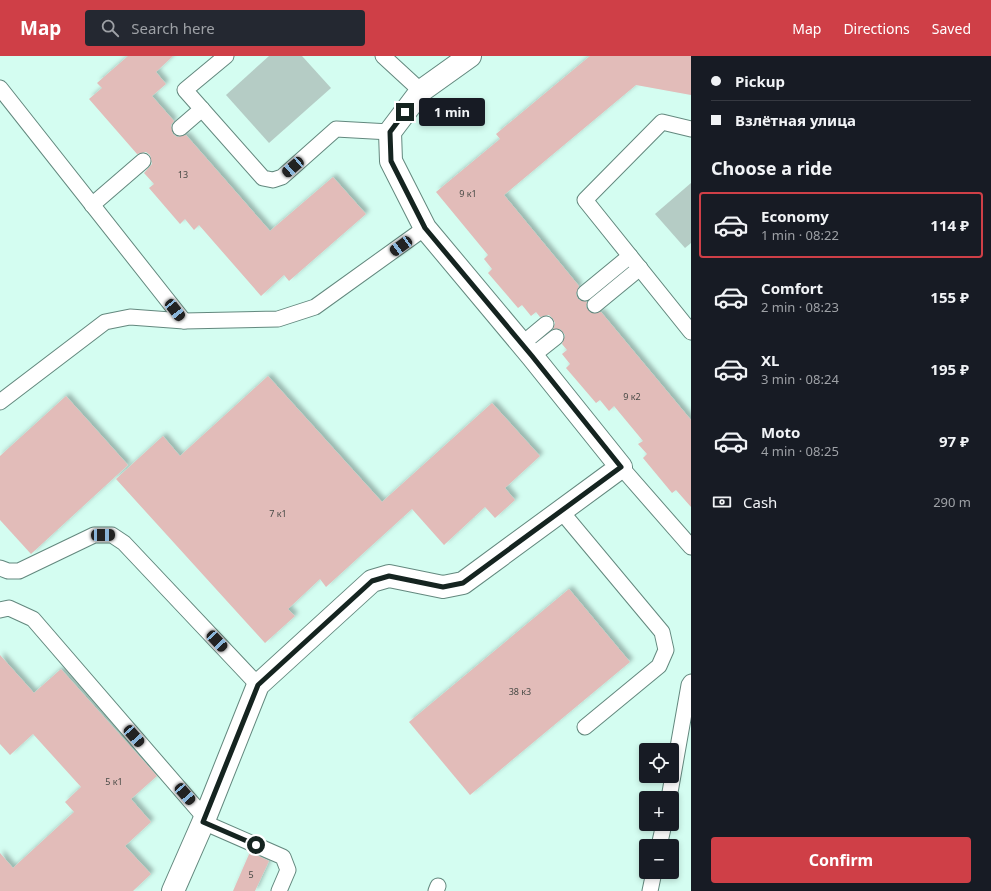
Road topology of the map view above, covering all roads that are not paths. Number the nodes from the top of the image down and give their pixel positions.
1 (226, 56) edge
2 (383, 56) edge
3 (470, 56) edge
4 (0, 88) edge
5 (421, 91) junction
6 (202, 109) junction
7 (180, 128) dead end
8 (691, 128) edge
9 (390, 132) junction
10 (143, 160) dead end
11 (92, 205) junction
12 (425, 228) junction
13 (630, 256) junction
14 (640, 268) junction
15 (585, 293) dead end
16 (595, 305) dead end
17 (184, 321) junction
18 (546, 324) dead end
19 (691, 332) edge
20 (556, 337) dead end
21 (527, 350) junction
22 (0, 402) edge
23 (621, 467) junction
24 (561, 511) junction
25 (691, 547) edge
26 (0, 568) edge
27 (0, 610) edge
28 (691, 682) edge
29 (258, 685) junction
30 (585, 727) dead end
31 (670, 791) edge
32 (204, 820) junction
33 (653, 879) edge
34 (172, 891) edge
35 (279, 891) edge
36 (650, 891) edge

1 - 6 lane
2 - 5 lane
3 - 5 street
4 - 11 lane
5 - 9 street
6 - 7 lane
6 - 9 lane
8 - 13 lane
9 - 12 street
10 - 11 lane
11 - 17 lane
12 - 17 lane
12 - 21 street
13 - 14 lane
13 - 15 lane
14 - 16 lane
14 - 19 lane
17 - 22 lane
18 - 21 lane
20 - 21 lane
21 - 23 street
23 - 24 street
23 - 25 lane
24 - 29 street
24 - 30 lane
26 - 29 lane
27 - 32 lane
28 - 31 lane
29 - 32 street
32 - 34 street
32 - 35 lane
33 - 36 lane

